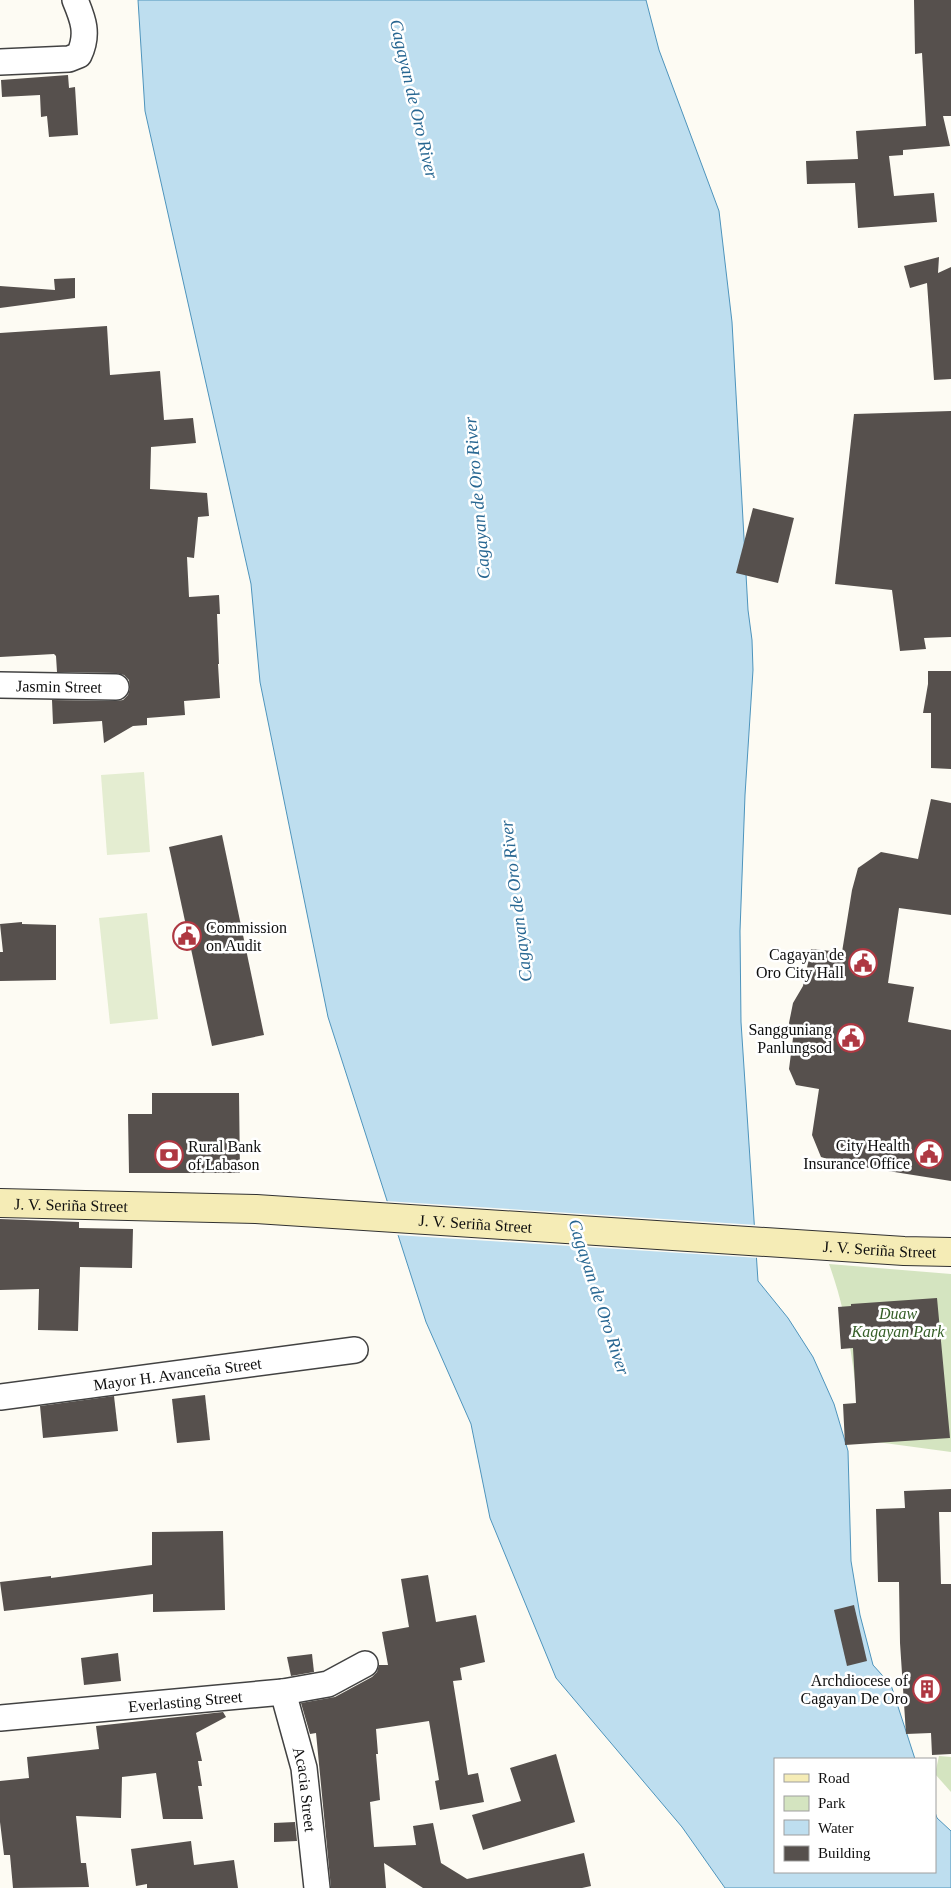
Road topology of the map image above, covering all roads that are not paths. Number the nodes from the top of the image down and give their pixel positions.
1 (75, 0) edge
2 (0, 62) edge
3 (0, 685) edge
4 (116, 687) dead end
5 (0, 1203) edge
6 (951, 1252) edge
7 (355, 1350) dead end
8 (0, 1396) edge
9 (365, 1664) dead end
10 (283, 1692) junction
11 (0, 1718) edge
12 (317, 1888) edge

1 - 2 street
3 - 4 street, Jasmin Street
5 - 6 main road, J. V. Seriña Street
7 - 8 street, Mayor H. Avanceña Street
9 - 10 street, Everlasting Street
10 - 11 street, Everlasting Street
10 - 12 street, Acacia Street

